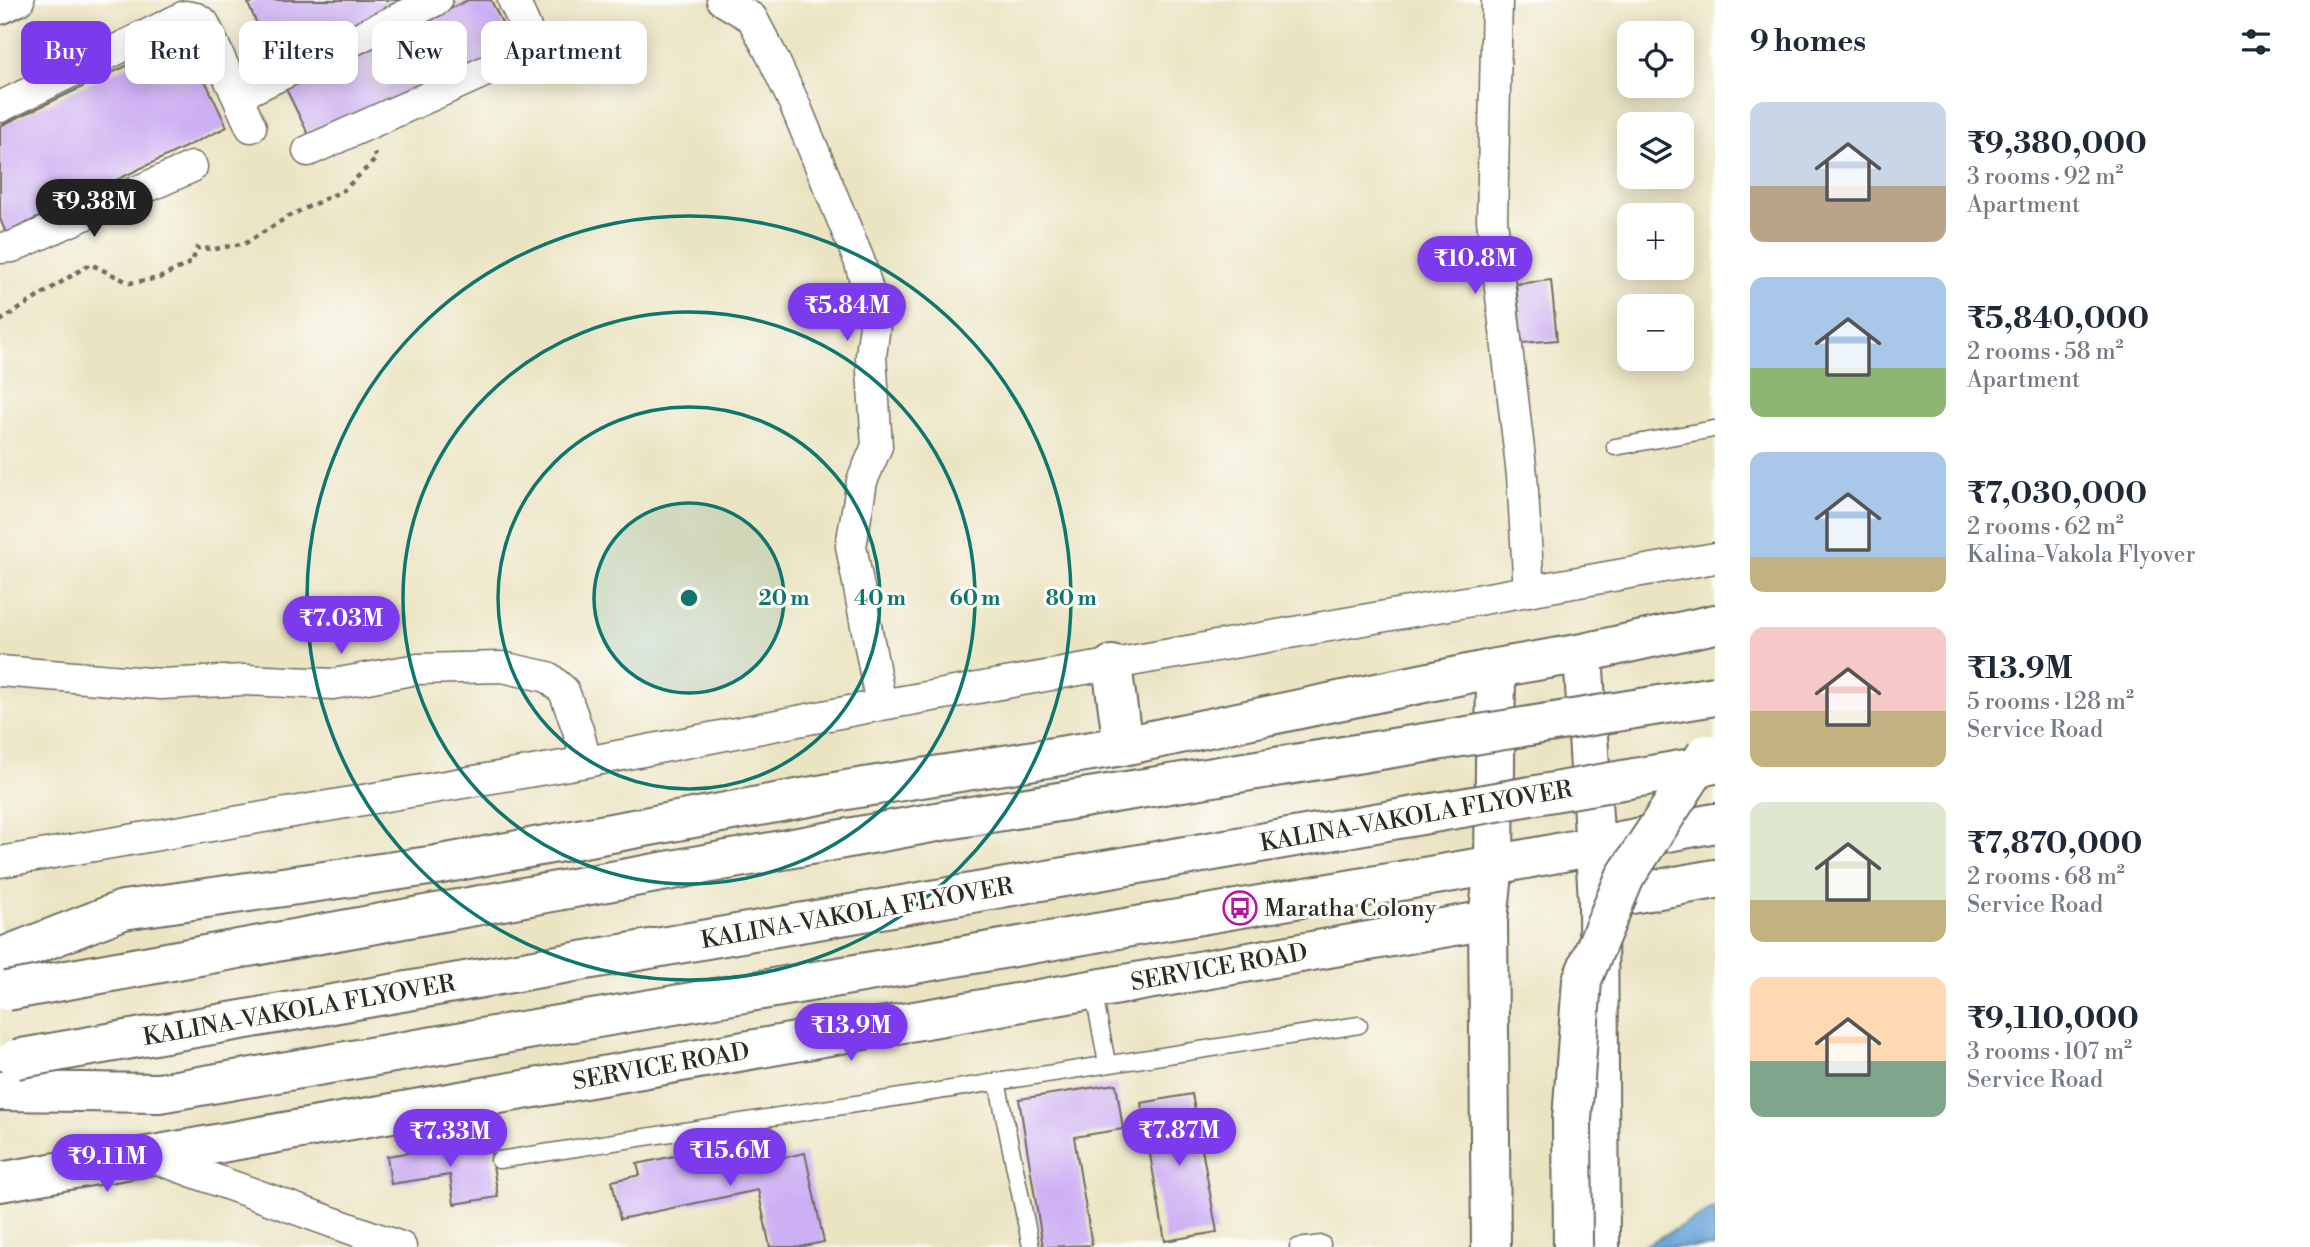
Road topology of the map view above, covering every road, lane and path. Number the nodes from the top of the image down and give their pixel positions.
1 (19, 0) edge
2 (437, 0) edge
3 (513, 0) edge
4 (722, 0) edge
5 (1497, 0) edge
6 (0, 9) edge
7 (237, 96) junction
8 (0, 107) edge
9 (251, 127) dead end
10 (372, 144) dead end
11 (308, 151) dead end
12 (191, 167) dead end
13 (0, 248) edge
14 (0, 321) edge
15 (1715, 431) edge
16 (1615, 447) dead end
17 (1715, 558) edge
18 (1529, 591) junction
19 (1715, 624) edge
20 (1583, 653) junction
21 (1112, 665) junction
22 (1496, 668) junction
23 (0, 671) edge
24 (1715, 696) edge
25 (881, 705) junction
26 (1715, 740) edge
27 (1123, 746) junction
28 (586, 762) junction
29 (1715, 764) edge
30 (1715, 824) edge
31 (1595, 845) junction
32 (0, 862) edge
33 (1494, 865) junction
34 (1715, 878) edge
35 (1598, 900) junction
36 (1488, 920) junction
37 (2, 981) edge
38 (1093, 989) junction
39 (1359, 1025) dead end
40 (1107, 1063) junction
41 (5, 1071) edge
42 (997, 1081) junction
43 (149, 1156) junction
44 (499, 1160) dead end
45 (0, 1182) edge
46 (1322, 1244) dead end
47 (1591, 1246) edge
48 (401, 1247) edge
49 (1031, 1247) edge
50 (1298, 1247) edge
51 (1491, 1247) edge

1 - 6 street
2 - 7 street
3 - 11 street
4 - 25 street
5 - 18 street
7 - 8 street
7 - 9 street
10 - 14 path
12 - 13 street
15 - 16 lane
17 - 18 street
18 - 21 street
19 - 20 main road
20 - 22 main road
20 - 31 main road
21 - 25 street
21 - 27 main road
22 - 27 main road
22 - 33 main road
23 - 28 street
24 - 37 main road, bridge
25 - 28 street
26 - 47 main road, bridge
27 - 37 main road
28 - 32 street
29 - 41 main road, KALINA-VAKOLA FLYOVER, bridge
30 - 31 main road
31 - 33 main road
31 - 35 main road
33 - 36 main road
33 - 41 main road
34 - 35 main road
35 - 47 main road
36 - 38 main road, SERVICE ROAD
36 - 51 main road
38 - 40 lane
38 - 43 main road, SERVICE ROAD
39 - 40 lane
40 - 42 lane
42 - 44 lane
42 - 49 lane
43 - 45 main road, SERVICE ROAD
43 - 48 street
46 - 50 lane

